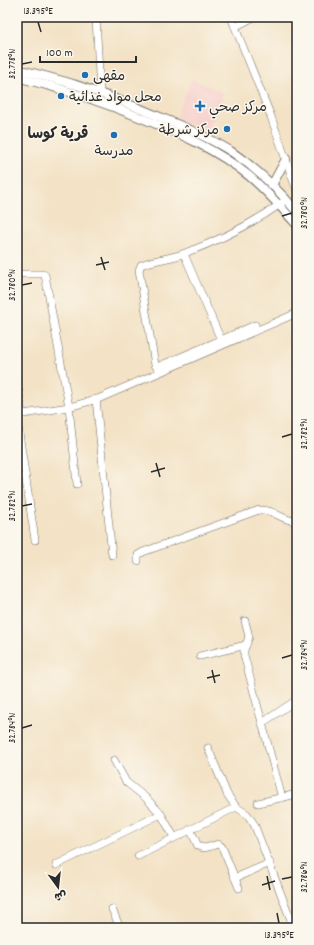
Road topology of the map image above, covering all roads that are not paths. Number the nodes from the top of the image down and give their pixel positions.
1 (96, 17) edge
2 (231, 17) edge
3 (254, 17) edge
4 (235, 28) junction
5 (17, 69) edge
6 (17, 77) edge
7 (100, 93) junction
8 (121, 105) junction
9 (142, 113) junction
10 (216, 143) junction
11 (212, 151) junction
12 (286, 159) junction
13 (272, 185) junction
14 (297, 191) edge
15 (286, 199) junction
16 (279, 205) junction
17 (297, 212) edge
18 (297, 226) edge
19 (184, 254) junction
20 (17, 274) edge
21 (297, 313) edge
22 (255, 325) dead end
23 (221, 340) junction
24 (17, 381) edge
25 (96, 399) junction
26 (69, 407) junction
27 (20, 414) edge
28 (17, 420) edge
29 (77, 484) dead end
30 (297, 521) edge
31 (35, 540) dead end
32 (112, 555) dead end
33 (138, 561) dead end
34 (245, 621) dead end
35 (246, 645) junction
36 (200, 656) dead end
37 (295, 701) dead end
38 (262, 723) junction
39 (208, 748) dead end
40 (114, 760) dead end
41 (297, 794) edge
42 (282, 798) junction
43 (258, 803) dead end
44 (236, 807) junction
45 (161, 814) junction
46 (190, 829) junction
47 (174, 837) junction
48 (138, 856) dead end
49 (270, 863) junction
50 (56, 865) dead end
51 (235, 878) junction
52 (239, 888) dead end
53 (112, 909) dead end
54 (120, 928) edge
55 (294, 928) edge

1 - 7 street
2 - 4 street
3 - 4 street
4 - 12 street
5 - 7 street
6 - 8 street
7 - 8 street
8 - 9 street
9 - 10 street
9 - 11 street
10 - 11 street
10 - 13 street
11 - 16 street
12 - 13 street
12 - 14 street
13 - 15 street
15 - 16 street
15 - 17 street
16 - 18 street
16 - 19 street
19 - 23 street
19 - 23 street
20 - 26 street
21 - 25 street
22 - 23 street
24 - 27 street
25 - 26 street
25 - 32 street
26 - 27 street
26 - 29 street
28 - 31 street
30 - 33 street
34 - 35 street
35 - 36 street
35 - 38 street
37 - 38 street
38 - 42 street
39 - 44 street
40 - 45 street
41 - 42 street
42 - 43 street
44 - 46 street
44 - 49 street
45 - 47 street
45 - 50 street
46 - 47 street
46 - 51 street
47 - 48 street
49 - 51 street
49 - 55 street
51 - 52 street
53 - 54 street

